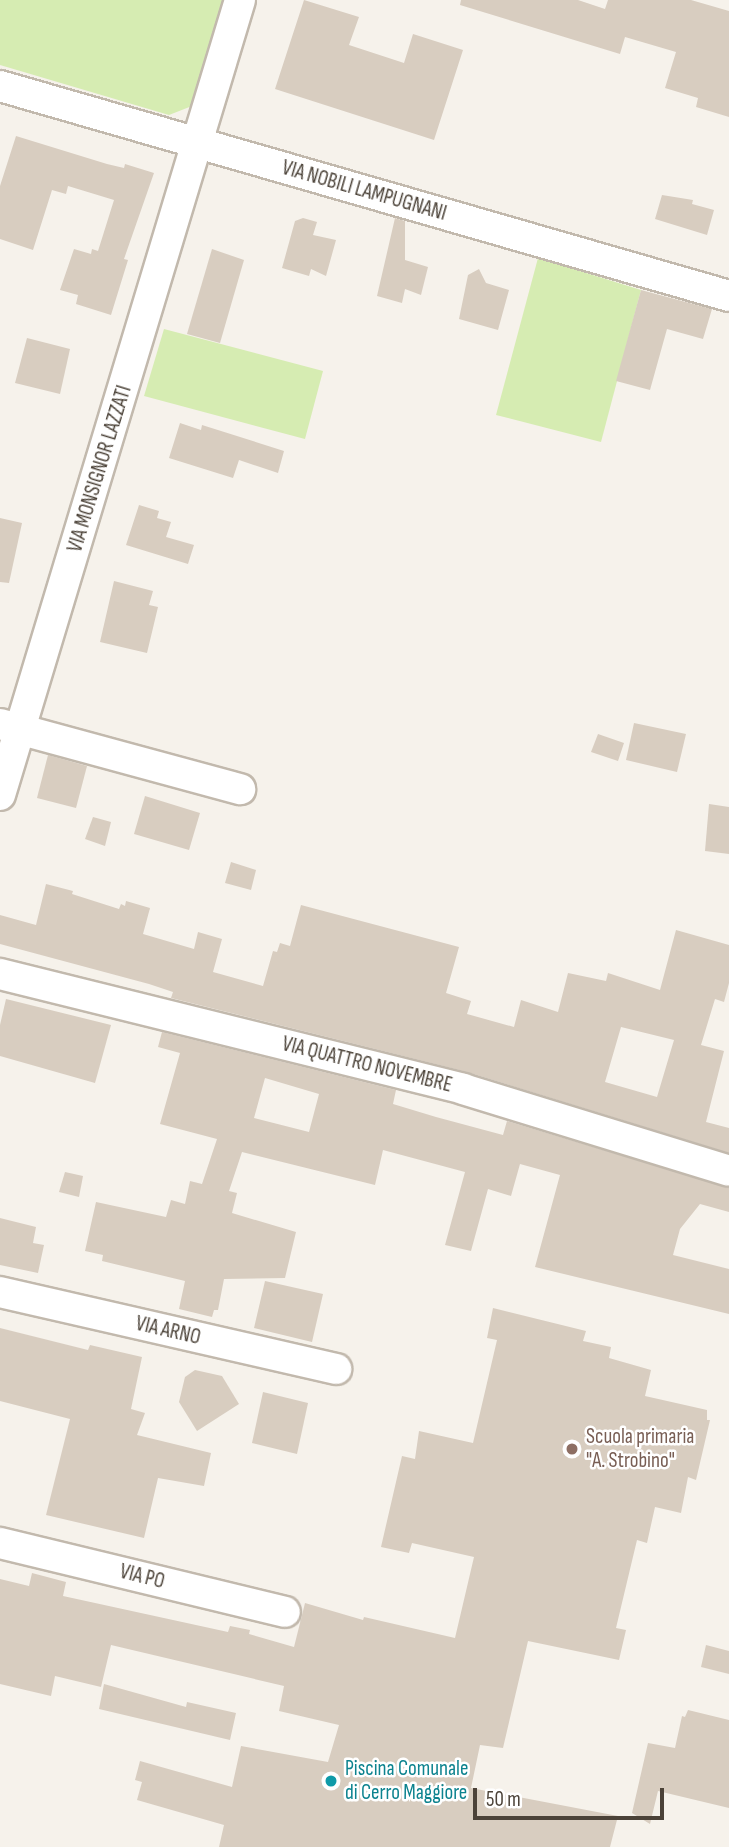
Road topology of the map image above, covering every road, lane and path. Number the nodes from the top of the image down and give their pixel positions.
1 (240, 0) edge
2 (0, 86) edge
3 (198, 143) junction
4 (729, 296) edge
5 (11, 726) edge
6 (240, 789) dead end
7 (0, 795) edge
8 (0, 974) edge
9 (729, 1171) edge
10 (0, 1292) edge
11 (335, 1369) dead end
12 (0, 1542) edge
13 (285, 1612) dead end

1 - 3 street, VIA MONSIGNOR LAZZATI
2 - 3 street, VIA NOBILI LAMPUGNANI
3 - 4 street, VIA NOBILI LAMPUGNANI
3 - 5 street, VIA MONSIGNOR LAZZATI
5 - 6 street
5 - 7 street, VIA MONSIGNOR LAZZATI
8 - 9 street, VIA QUATTRO NOVEMBRE
10 - 11 street, VIA ARNO
12 - 13 street, VIA PO

